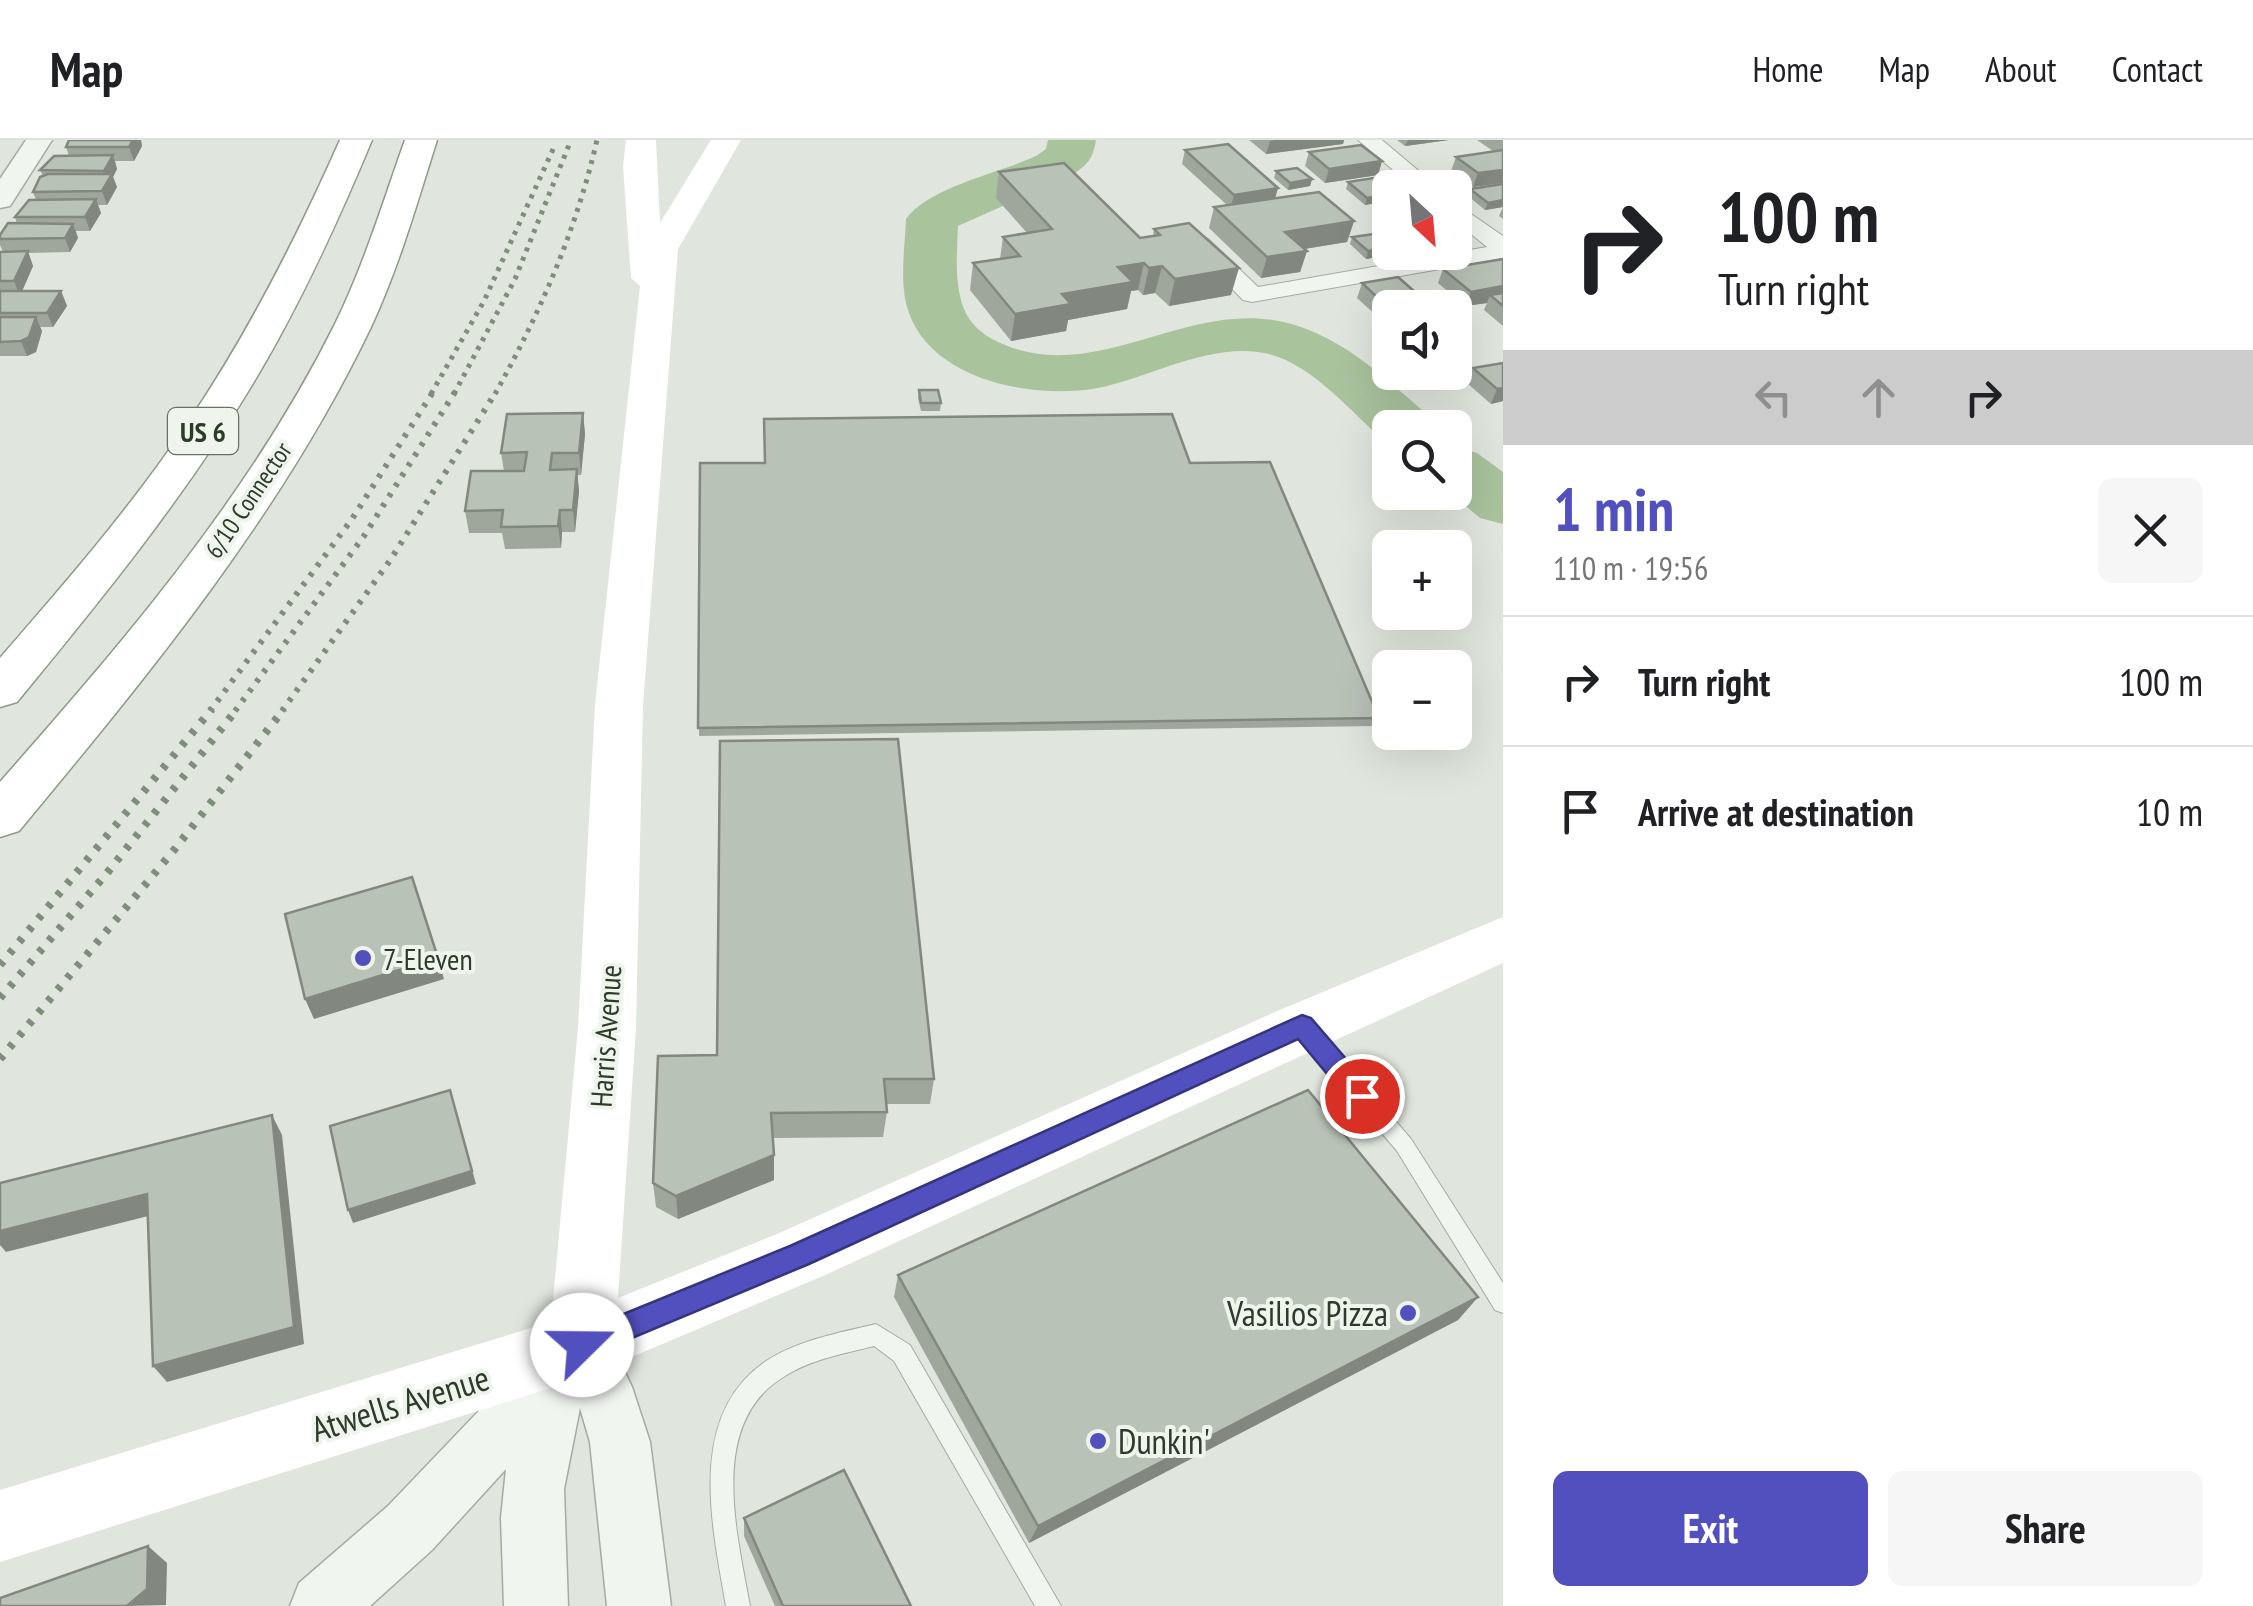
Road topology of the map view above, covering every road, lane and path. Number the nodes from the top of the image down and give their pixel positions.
1 (39, 140) edge
2 (356, 140) edge
3 (421, 140) edge
4 (641, 140) edge
5 (726, 140) edge
6 (1369, 140) edge
7 (672, 164) dead end
8 (1406, 170) edge
9 (0, 200) edge
10 (1472, 224) edge
11 (1188, 232) edge
12 (661, 250) junction
13 (1503, 250) edge
14 (654, 359) junction
15 (0, 690) edge
16 (0, 817) edge
17 (1503, 939) edge
18 (1302, 1026) junction
19 (1503, 1303) edge
20 (582, 1345) junction
21 (0, 1526) edge
22 (322, 1606) edge
23 (536, 1606) edge
24 (639, 1606) edge
25 (738, 1606) edge
26 (1049, 1606) edge

1 - 9 street
2 - 15 highway, US 6
3 - 16 highway, 6/10 Connector / US 6
4 - 14 main road, Harris Avenue
5 - 12 main road, Harris Avenue
6 - 8 street
7 - 12 main road
10 - 13 street
11 - 13 street
12 - 14 main road, Harris Avenue
14 - 20 main road, Harris Avenue
17 - 18 main road, Atwells Avenue
18 - 19 lane
18 - 20 main road, Atwells Avenue
20 - 21 main road, Atwells Avenue
20 - 22 street
20 - 23 street
20 - 24 street
25 - 26 lane

